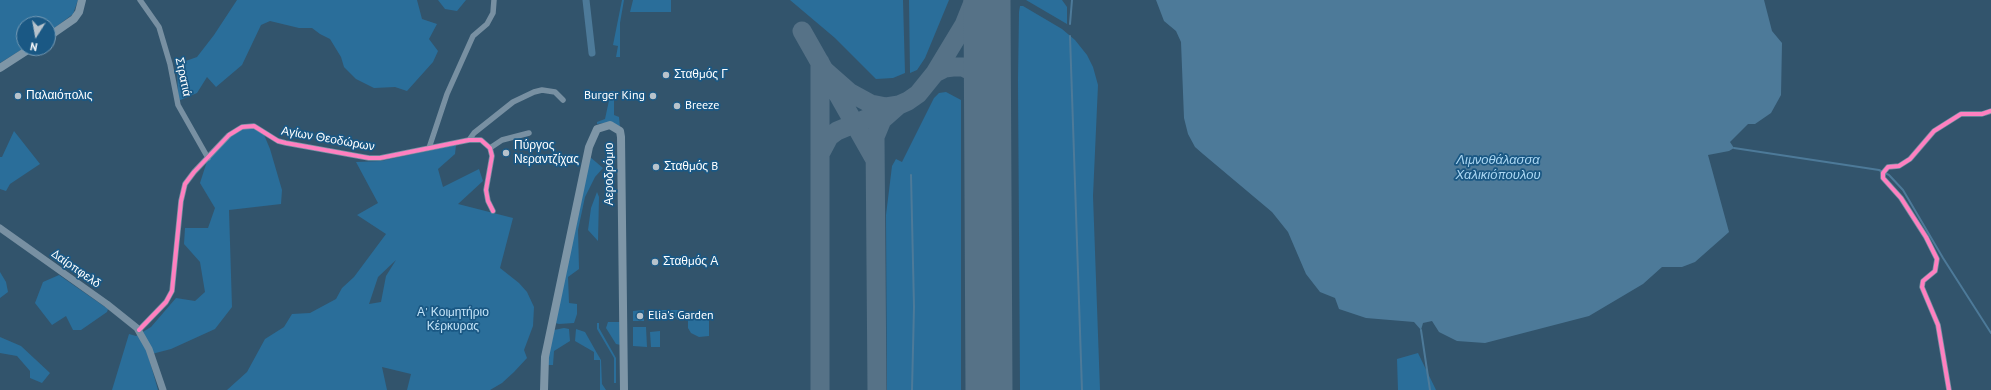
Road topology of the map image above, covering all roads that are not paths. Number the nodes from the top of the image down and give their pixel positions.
1 (82, 0) edge
2 (140, 0) edge
3 (494, 0) edge
4 (56, 31) edge
5 (19, 56) edge
6 (0, 68) edge
7 (563, 100) dead end
8 (1991, 111) edge
9 (529, 132) dead end
10 (469, 140) junction
11 (429, 148) junction
12 (490, 148) junction
13 (208, 158) junction
14 (494, 211) dead end
15 (0, 228) edge
16 (139, 330) junction
17 (162, 390) edge
18 (544, 390) edge
19 (624, 390) edge
20 (1949, 390) edge

1 - 4 main road
2 - 13 street, Στρατιά
3 - 11 street
5 - 6 main road
7 - 10 street
8 - 20 street
9 - 12 street
10 - 11 street, Αγίων Θεοδώρων
10 - 12 street, Αγίων Θεοδώρων
11 - 13 street, Αγίων Θεοδώρων
12 - 14 street
13 - 16 street, Αγίων Θεοδώρων
15 - 16 street, Δαίρπφελδ
16 - 17 street
18 - 19 main road, Αεροδρόμιο

